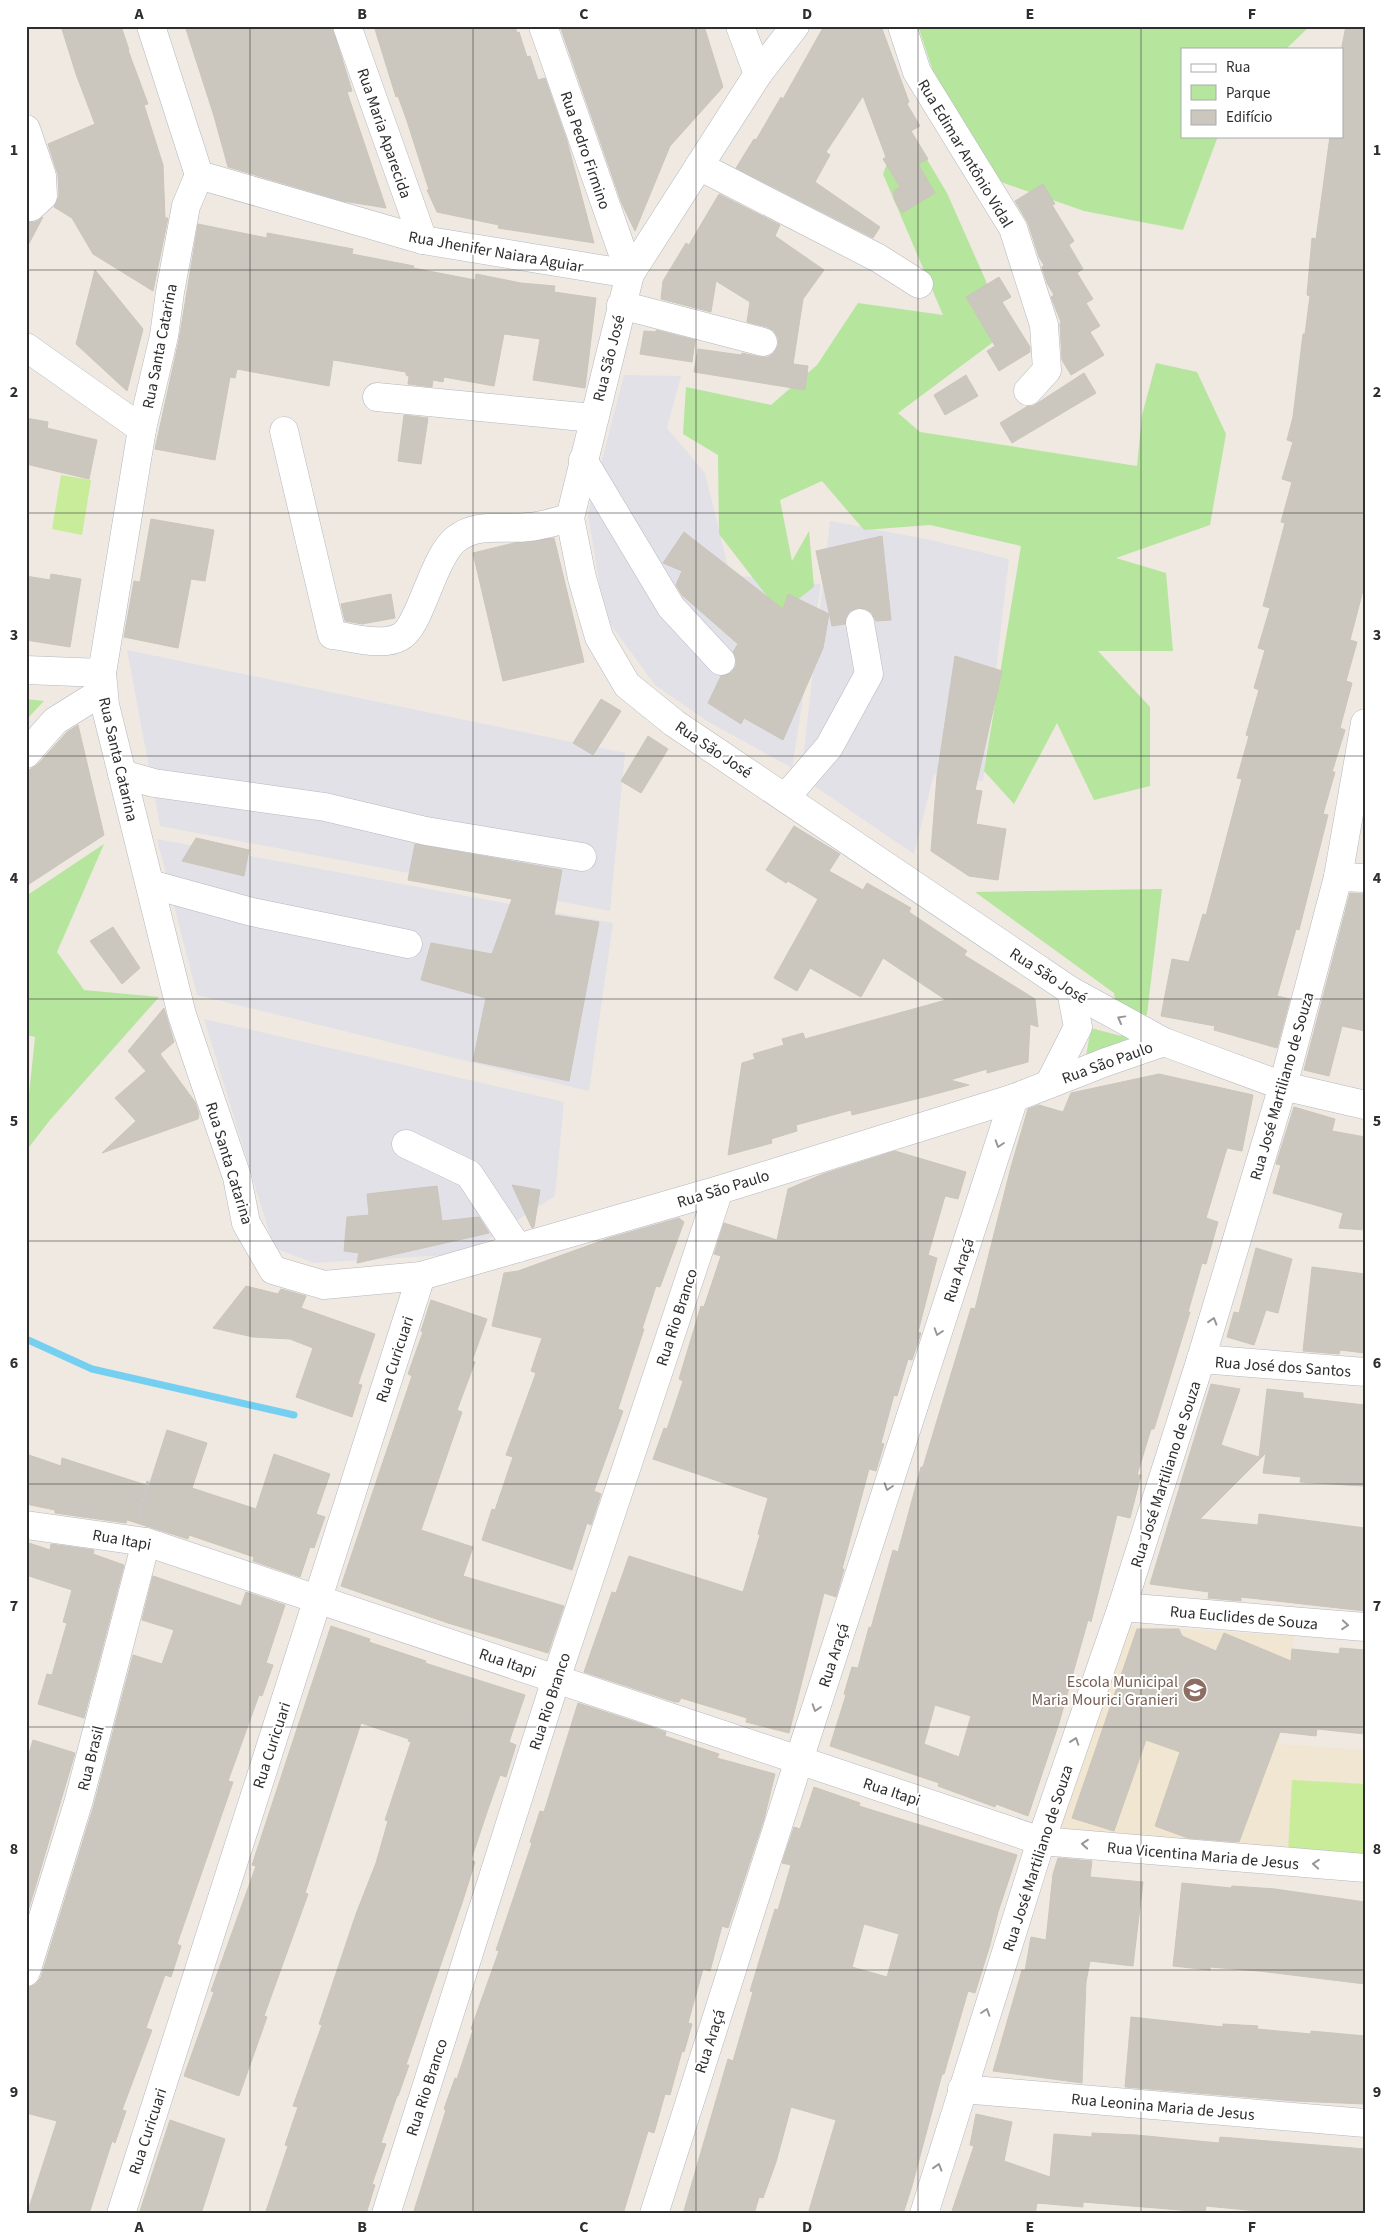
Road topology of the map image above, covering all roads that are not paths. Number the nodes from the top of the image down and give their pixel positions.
1 (150, 26) edge
2 (347, 26) edge
3 (543, 26) edge
4 (740, 26) edge
5 (795, 26) edge
6 (902, 26) edge
7 (758, 74) junction
8 (26, 129) edge
9 (699, 166) junction
10 (199, 175) junction
11 (26, 206) edge
12 (423, 240) junction
13 (630, 274) junction
14 (920, 284) dead end
15 (621, 304) junction
16 (763, 342) dead end
17 (26, 347) edge
18 (1028, 391) dead end
19 (377, 397) dead end
20 (593, 418) junction
21 (142, 429) junction
22 (284, 431) dead end
23 (582, 460) junction
24 (570, 518) junction
25 (860, 623) dead end
26 (721, 662) dead end
27 (26, 670) edge
28 (102, 682) junction
29 (1365, 723) edge
30 (26, 754) edge
31 (122, 774) junction
32 (785, 798) junction
33 (582, 857) dead end
34 (1352, 878) edge
35 (150, 884) junction
36 (408, 944) dead end
37 (1071, 991) junction
38 (1164, 1042) junction
39 (1049, 1084) junction
40 (1282, 1086) junction
41 (1014, 1098) junction
42 (1365, 1105) edge
43 (406, 1144) dead end
44 (719, 1190) junction
45 (518, 1248) junction
46 (273, 1270) joint
47 (421, 1276) junction
48 (1201, 1360) junction
49 (1365, 1372) edge
50 (26, 1525) edge
51 (139, 1540) junction
52 (318, 1598) junction
53 (1122, 1607) junction
54 (1365, 1627) edge
55 (556, 1678) junction
56 (799, 1760) junction
57 (1041, 1840) junction
58 (1365, 1868) edge
59 (26, 1972) edge
60 (962, 2090) junction
61 (1365, 2123) edge
62 (121, 2214) edge
63 (386, 2214) edge
64 (654, 2214) edge
65 (924, 2214) edge

1 - 10 street
2 - 12 street, Rua Maria Aparecida
3 - 13 street, Rua Pedro Firmino
4 - 7 street
5 - 7 street
6 - 18 street, Rua Edimar Antônio Vidal
7 - 9 street
8 - 11 street
9 - 13 street
9 - 14 street
10 - 12 street, Rua Jhenifer Naiara Aguiar
10 - 21 street, Rua Santa Catarina
12 - 13 street, Rua Jhenifer Naiara Aguiar
13 - 15 street, Rua São José
15 - 16 street
15 - 20 street, Rua São José
17 - 21 street
19 - 20 street
20 - 23 street, Rua São José
21 - 28 street, Rua Santa Catarina
22 - 24 street
23 - 24 street, Rua São José
23 - 26 street
24 - 32 street, Rua São José
25 - 32 street
27 - 28 street
28 - 30 street
28 - 31 street, Rua Santa Catarina
29 - 34 street, Rua José Martiliano de Souza
31 - 33 street
31 - 35 street, Rua Santa Catarina
32 - 37 street, Rua São José
34 - 40 street, Rua José Martiliano de Souza
35 - 36 street
35 - 46 street, Rua Santa Catarina
38 -> 37 street, Rua São José
37 - 39 street
38 - 39 street, Rua São Paulo
38 - 40 street, Rua São José
39 - 41 street, Rua São Paulo
40 - 42 street, Rua São José
48 -> 40 street, Rua José Martiliano de Souza
41 - 44 street, Rua São Paulo
41 -> 56 street, Rua Araçá
43 - 45 street
44 - 45 street, Rua São Paulo
44 - 55 street, Rua Rio Branco
45 - 47 street, Rua São Paulo
46 - 47 street, Rua São Paulo
47 - 52 street, Rua Curicuari
48 - 49 street, Rua José dos Santos
48 - 53 street, Rua José Martiliano de Souza
50 - 51 street, Rua Itapi
51 - 52 street, Rua Itapi
51 - 59 street, Rua Brasil
52 - 55 street, Rua Itapi
52 - 62 street, Rua Curicuari
53 -> 54 street, Rua Euclides de Souza
57 -> 53 street, Rua José Martiliano de Souza
55 - 56 street, Rua Itapi
55 - 63 street, Rua Rio Branco
56 - 57 street, Rua Itapi
56 - 64 street, Rua Araçá
58 -> 57 street, Rua Vicentina Maria de Jesus
60 -> 57 street, Rua José Martiliano de Souza
60 - 61 street, Rua Leonina Maria de Jesus
65 -> 60 street, Rua José Martiliano de Souza

